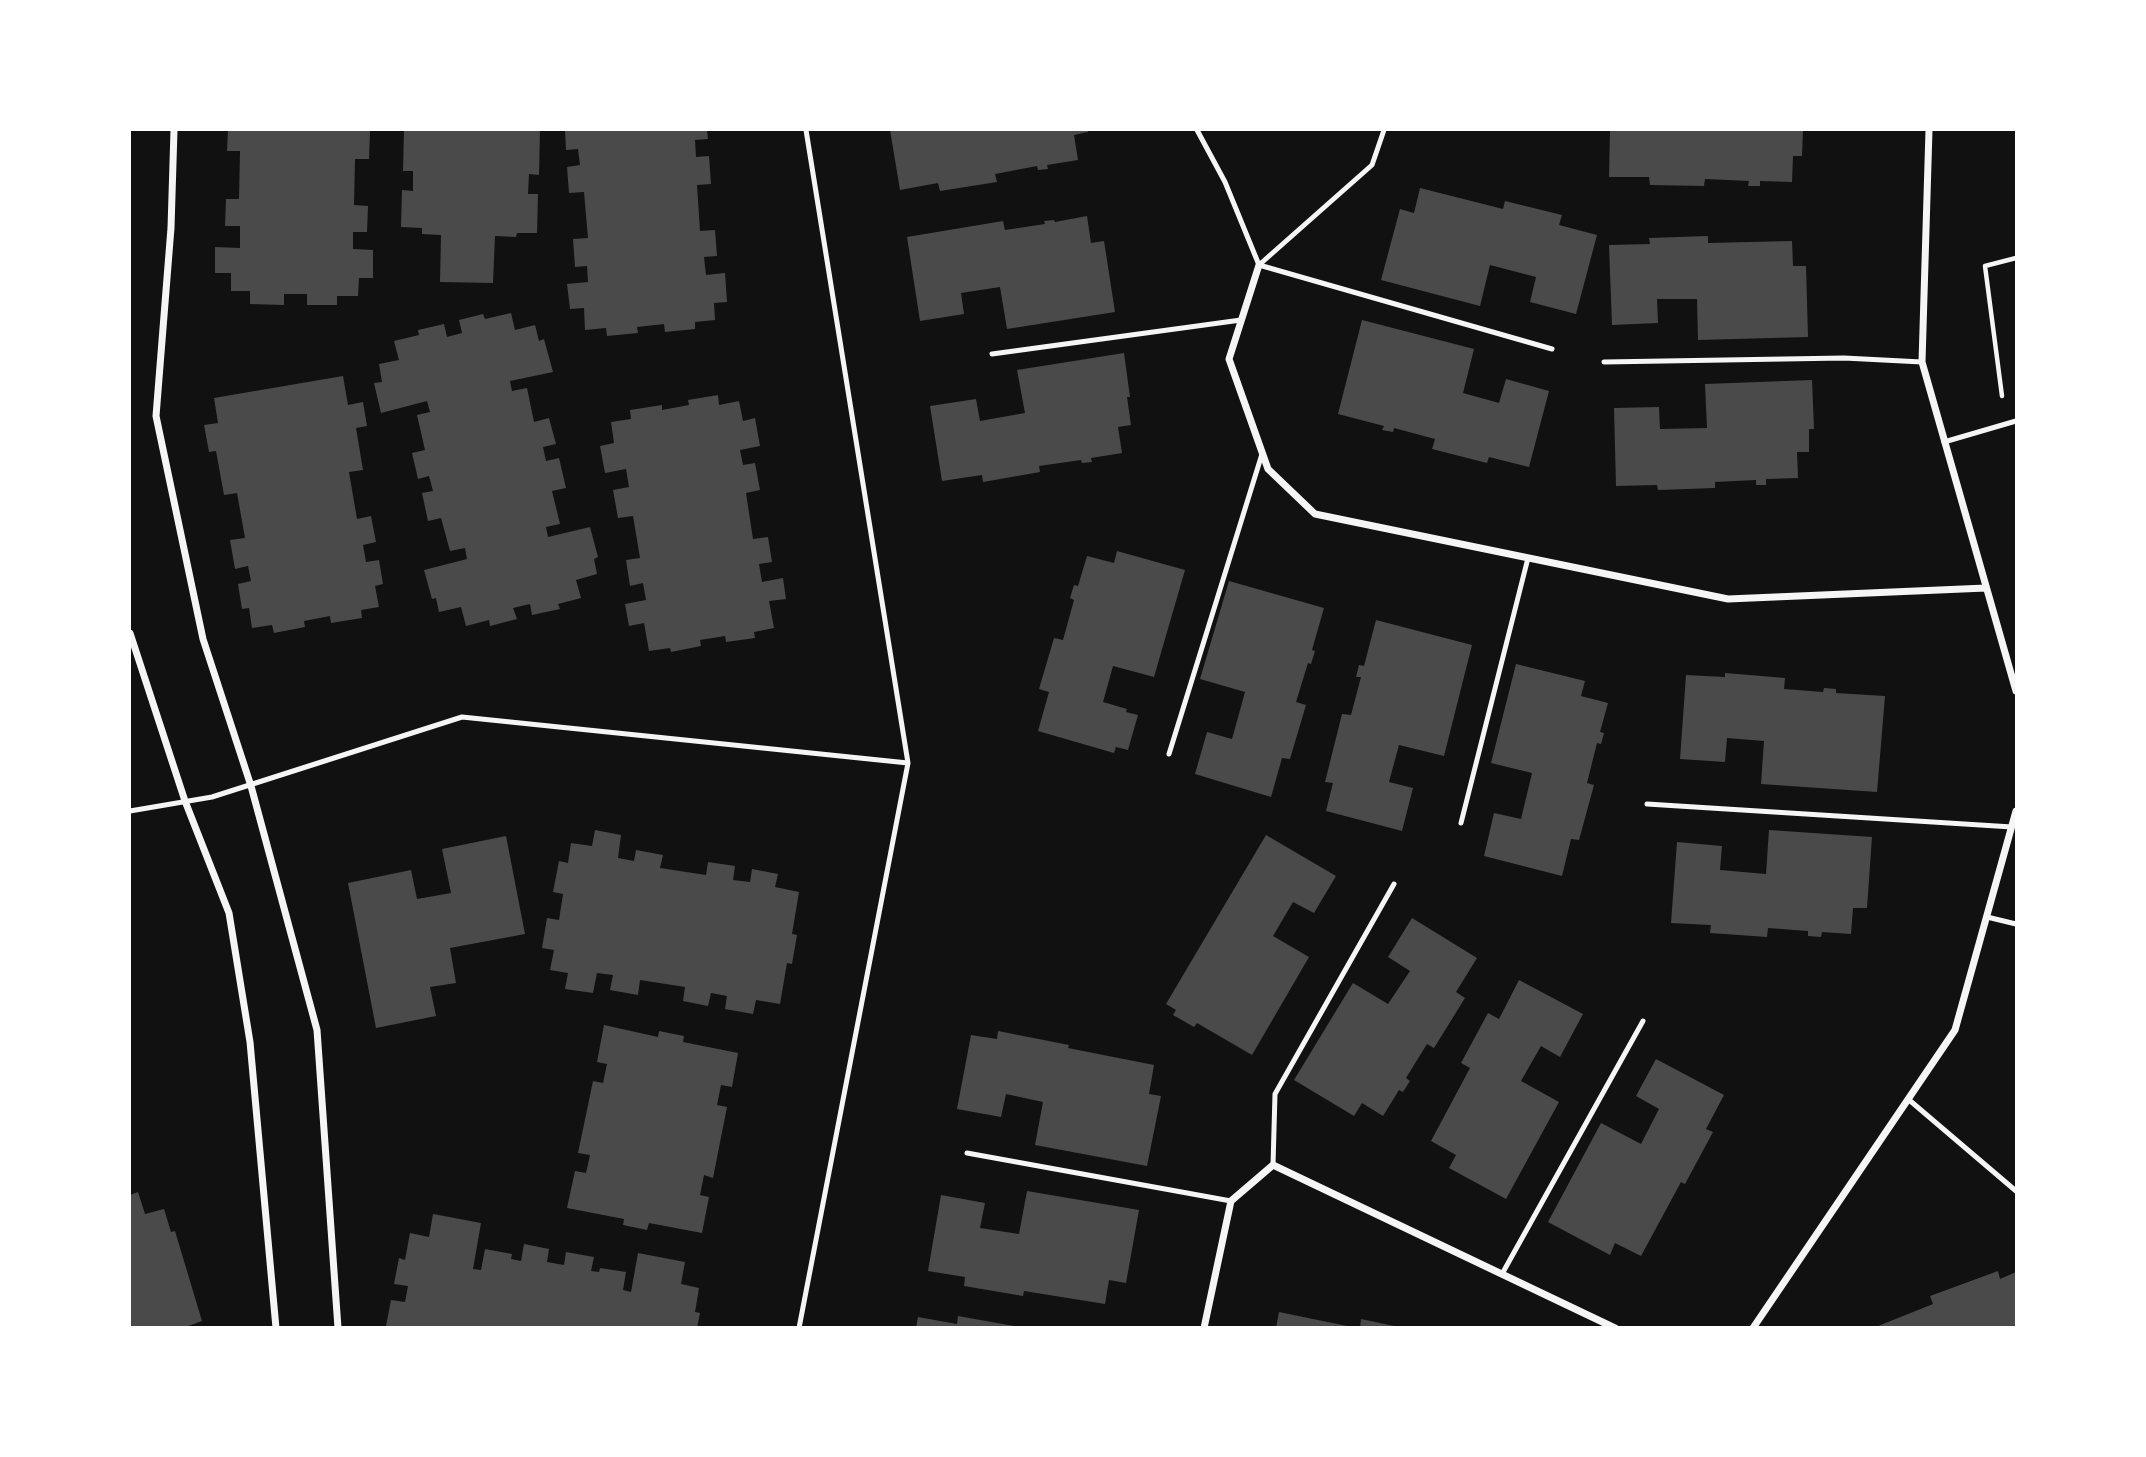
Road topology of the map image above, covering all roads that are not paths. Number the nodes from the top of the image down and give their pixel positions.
1 (174, 130) edge
2 (806, 130) edge
3 (1197, 130) edge
4 (1384, 130) edge
5 (1929, 130) edge
6 (1259, 265) junction
7 (1241, 320) junction
8 (1552, 349) dead end
9 (992, 354) dead end
10 (1604, 362) dead end
11 (1922, 362) junction
12 (2017, 421) edge
13 (1944, 442) junction
14 (1262, 454) junction
15 (1528, 558) junction
16 (1986, 588) junction
17 (130, 633) edge
18 (2017, 691) edge
19 (1169, 754) dead end
20 (908, 763) junction
21 (251, 786) junction
22 (185, 802) junction
23 (1647, 804) dead end
24 (130, 811) edge
25 (2017, 811) edge
26 (1461, 823) dead end
27 (2012, 827) junction
28 (1394, 884) dead end
29 (1986, 917) junction
30 (2017, 924) edge
31 (1643, 1021) dead end
32 (1908, 1099) junction
33 (967, 1153) dead end
34 (1273, 1165) junction
35 (2017, 1191) edge
36 (1231, 1201) junction
37 (1502, 1275) junction
38 (276, 1328) edge
39 (338, 1328) edge
40 (799, 1328) edge
41 (1204, 1328) edge
42 (1615, 1328) edge
43 (1753, 1328) edge

1 - 21 street
2 - 20 lane
3 - 6 lane
4 - 6 lane
5 - 11 street
6 - 7 street
6 - 8 lane
7 - 9 lane
7 - 14 street
10 - 11 lane
11 - 13 street
12 - 13 lane
13 - 16 street
14 - 15 street
14 - 19 lane
15 - 16 street
15 - 26 lane
16 - 18 street
17 - 22 street
20 - 21 lane
20 - 40 lane
21 - 22 lane
21 - 39 street
22 - 24 lane
22 - 38 street
23 - 27 lane
25 - 27 street
27 - 29 street
28 - 34 lane
29 - 30 lane
29 - 32 street
31 - 37 lane
32 - 35 lane
32 - 43 street
33 - 36 lane
34 - 36 street
34 - 37 street
36 - 41 street
37 - 42 street

